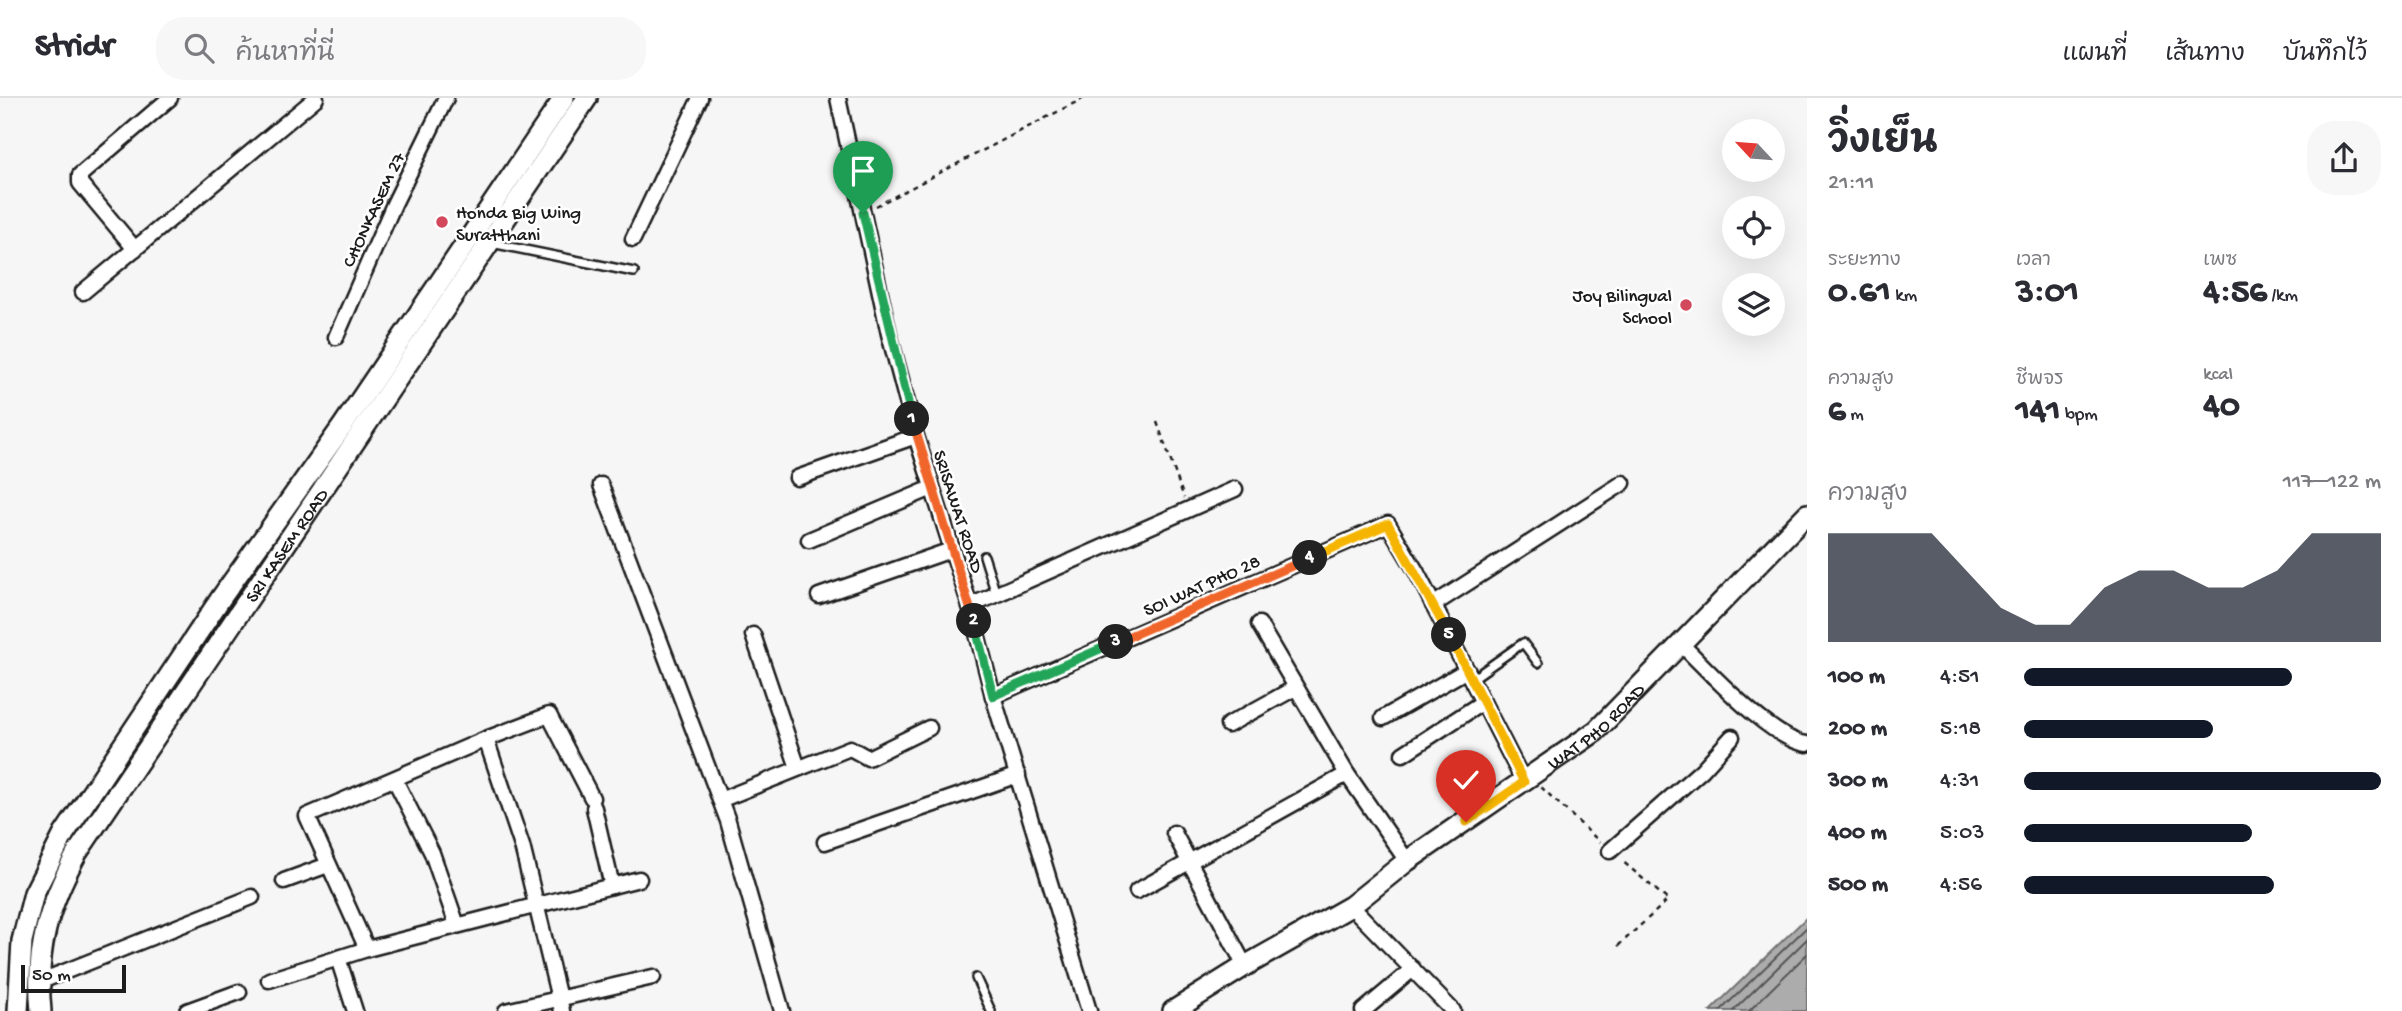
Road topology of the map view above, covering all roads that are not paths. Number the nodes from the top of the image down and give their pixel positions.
1 (170, 98) edge
2 (316, 98) edge
3 (446, 98) edge
4 (564, 98) edge
5 (587, 98) edge
6 (700, 98) edge
7 (838, 98) edge
8 (633, 239) dead end
9 (491, 243) junction
10 (135, 249) junction
11 (634, 272) dead end
12 (83, 292) dead end
13 (336, 337) dead end
14 (385, 364) junction
15 (402, 376) junction
16 (916, 436) junction
17 (797, 478) dead end
18 (1623, 483) dead end
19 (601, 485) dead end
20 (932, 488) junction
21 (1235, 489) dead end
22 (1807, 514) edge
23 (810, 540) dead end
24 (951, 550) junction
25 (984, 556) dead end
26 (996, 595) junction
27 (819, 596) dead end
28 (1433, 605) junction
29 (970, 606) junction
30 (1259, 624) dead end
31 (753, 635) dead end
32 (1681, 645) junction
33 (1538, 663) dead end
34 (1469, 674) junction
35 (1295, 688) junction
36 (993, 696) junction
37 (1483, 702) junction
38 (1383, 718) dead end
39 (1227, 725) dead end
40 (929, 729) dead end
41 (1732, 737) dead end
42 (486, 739) junction
43 (1807, 744) edge
44 (1403, 754) dead end
45 (798, 768) junction
46 (1347, 774) junction
47 (1018, 775) junction
48 (396, 780) junction
49 (1524, 782) junction
50 (720, 800) junction
51 (1174, 833) dead end
52 (825, 842) dead end
53 (1610, 851) dead end
54 (1407, 861) junction
55 (1188, 863) junction
56 (328, 864) junction
57 (639, 879) dead end
58 (284, 881) dead end
59 (612, 886) junction
60 (1137, 891) dead end
61 (252, 897) dead end
62 (536, 904) junction
63 (1351, 906) junction
64 (457, 925) junction
65 (367, 949) junction
66 (338, 958) junction
67 (1245, 966) junction
68 (1413, 969) junction
69 (653, 977) dead end
70 (976, 978) dead end
71 (269, 980) dead end
72 (39, 982) junction
73 (239, 992) dead end
74 (561, 1004) edge
75 (18, 1011) edge
76 (41, 1011) edge
77 (187, 1011) edge
78 (355, 1011) edge
79 (506, 1011) edge
80 (782, 1011) edge
81 (991, 1011) edge
82 (1088, 1011) edge
83 (1173, 1011) edge
84 (1363, 1011) edge
85 (1453, 1011) edge

1 - 10 street
2 - 10 street
3 - 13 street, CHONKASEM 27
4 - 14 main road, SRI KASEM ROAD
5 - 9 main road, SRI KASEM ROAD
6 - 8 street
7 - 16 street, SRISAWAT ROAD
9 - 11 lane
9 - 15 main road, SRI KASEM ROAD
10 - 12 street
14 - 15 main road
14 - 75 main road, SRI KASEM ROAD
15 - 72 main road, SRI KASEM ROAD
16 - 17 street
16 - 20 street, SRISAWAT ROAD
18 - 28 street
19 - 50 street
20 - 23 street
20 - 24 street, SRISAWAT ROAD
21 - 26 street
22 - 32 main road, WAT PHO ROAD
24 - 27 street
24 - 29 street, SRISAWAT ROAD
25 - 26 lane
26 - 29 street
28 - 34 street, SOI WAT PHO 28
28 - 36 street, SOI WAT PHO 28
29 - 36 street, SRISAWAT ROAD
30 - 35 street
31 - 45 street
32 - 43 street
32 - 49 main road, WAT PHO ROAD
33 - 34 lane
34 - 37 street, SOI WAT PHO 28
34 - 38 street
35 - 39 street
35 - 46 street
36 - 47 street, SRISAWAT ROAD
37 - 44 street
37 - 49 street, SOI WAT PHO 28
40 - 45 street
41 - 53 street
42 - 48 street
42 - 59 street
42 - 62 street
45 - 50 street
46 - 54 street
46 - 55 street
47 - 52 street
47 - 82 street, SRISAWAT ROAD
48 - 56 street
48 - 64 street
49 - 54 main road, WAT PHO ROAD
50 - 80 street
51 - 55 street
54 - 63 main road, WAT PHO ROAD
55 - 60 street
55 - 67 street
56 - 58 street
56 - 65 street
57 - 59 street
59 - 62 street
61 - 72 street
62 - 64 street
62 - 74 street
63 - 67 main road, WAT PHO ROAD
63 - 68 street
64 - 65 street
65 - 66 street
66 - 71 street
66 - 78 street
67 - 83 main road, WAT PHO ROAD
68 - 84 street
68 - 85 street
69 - 74 street
70 - 81 lane
72 - 76 main road, SRI KASEM ROAD
73 - 77 street
74 - 79 street

